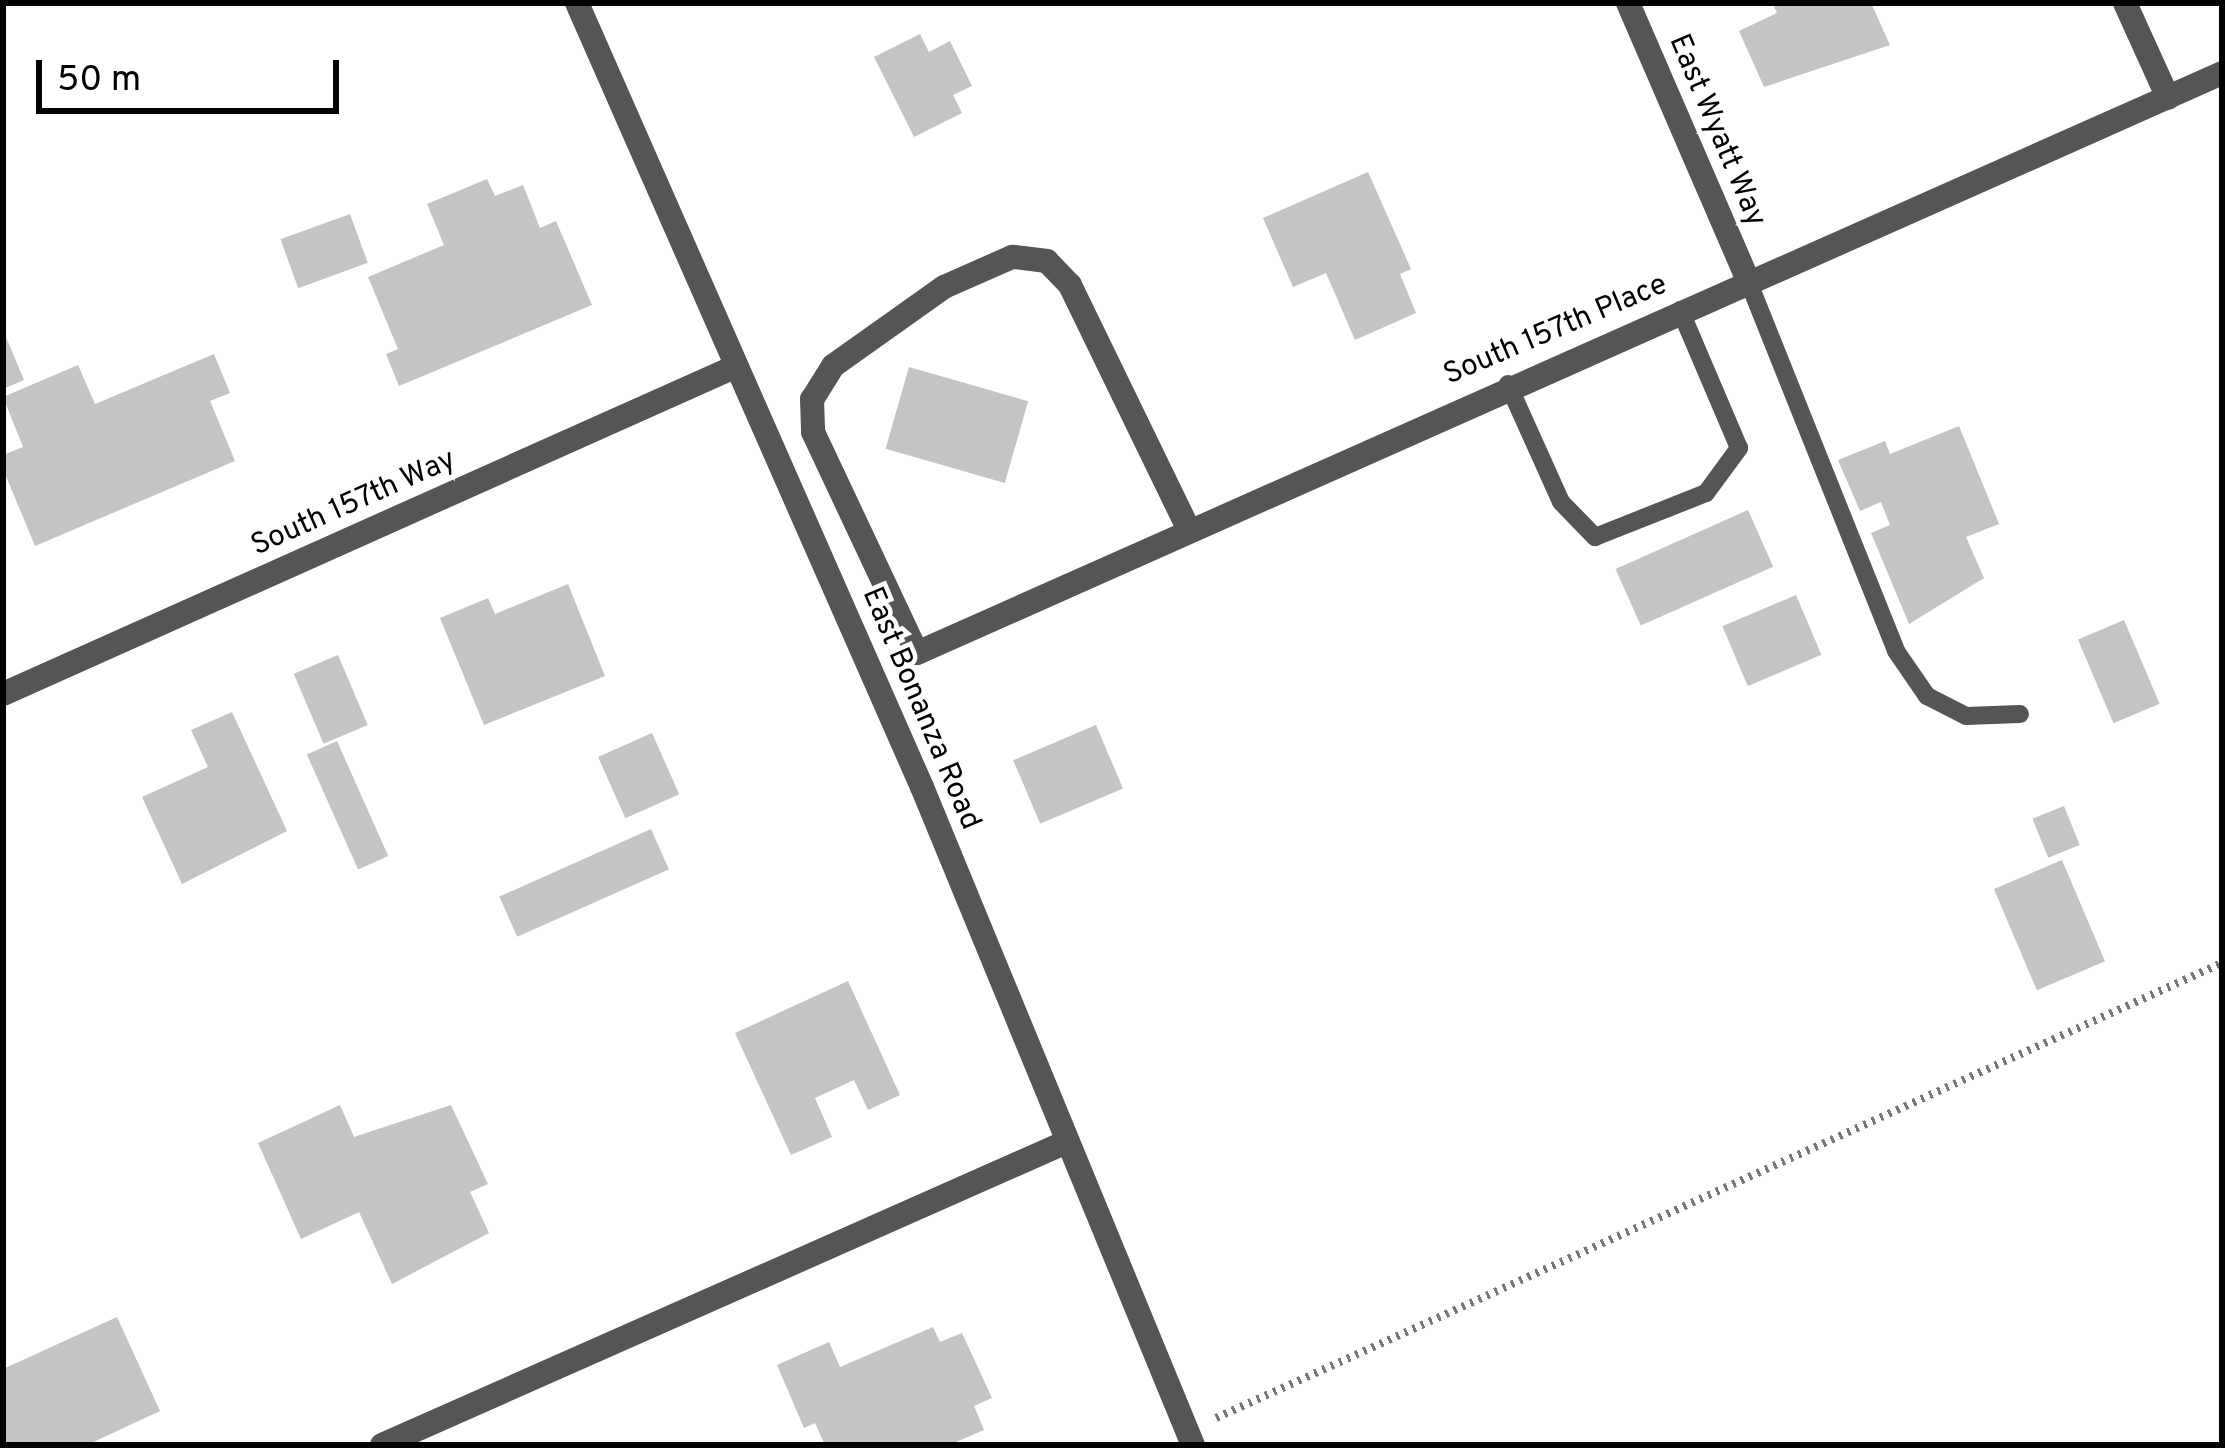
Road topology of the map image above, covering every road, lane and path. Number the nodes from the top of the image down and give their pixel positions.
1 (578, 3) edge
2 (1628, 3) edge
3 (2125, 3) edge
4 (2222, 73) edge
5 (2168, 98) junction
6 (1749, 283) junction
7 (1680, 310) junction
8 (730, 369) junction
9 (1508, 384) junction
10 (1186, 524) junction
11 (3, 694) edge
12 (2020, 714) dead end
13 (2222, 963) edge
14 (1064, 1143) junction
15 (1190, 1439) edge
16 (382, 1445) edge

1 - 8 street, East Bonanza Road
2 - 6 street, East Wyatt Way
3 - 5 street
4 - 5 street, South 157th Place
5 - 6 street, South 157th Place
6 - 7 street, South 157th Place
6 - 12 lane
7 - 9 street, South 157th Place
7 - 9 lane
8 - 11 street, South 157th Way
8 - 14 street, East Bonanza Road
9 - 10 street, South 157th Place
10 - 10 street, South 157th Place
13 - 15 path
14 - 15 street, East Bonanza Road
14 - 16 street

